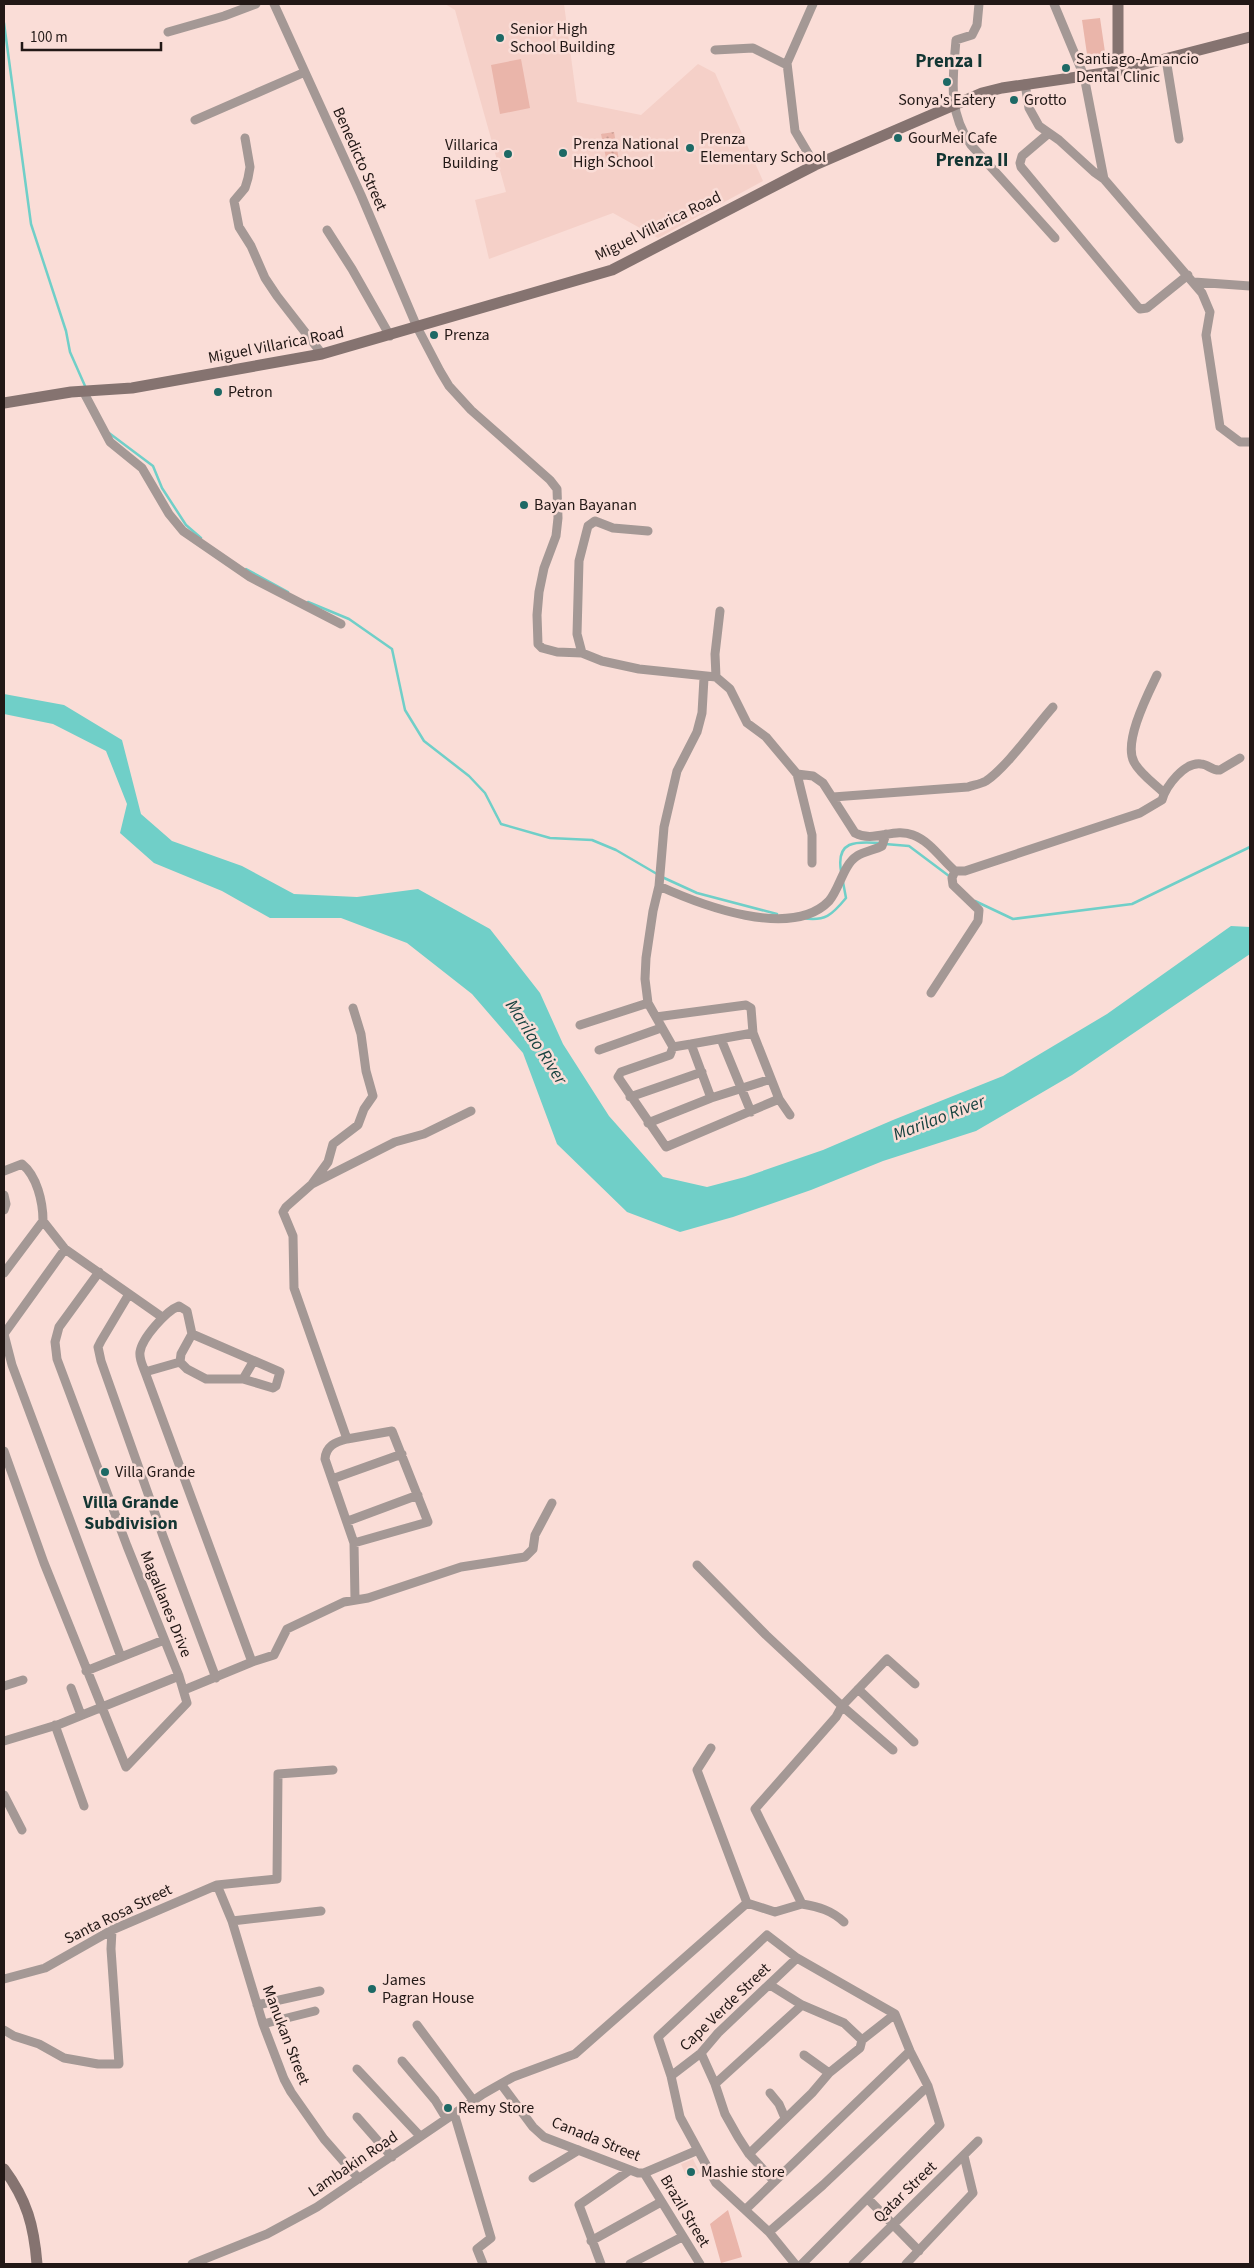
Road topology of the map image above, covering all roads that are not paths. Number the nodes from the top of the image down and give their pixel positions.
1 (256, 4) edge
2 (274, 4) edge
3 (813, 4) edge
4 (979, 4) edge
5 (1054, 4) edge
6 (1118, 4) edge
7 (168, 32) dead end
8 (1250, 37) edge
9 (715, 50) dead end
10 (1166, 59) junction
11 (787, 66) junction
12 (1118, 71) junction
13 (305, 72) junction
14 (1084, 76) junction
15 (1025, 84) junction
16 (954, 106) junction
17 (196, 120) dead end
18 (1049, 132) junction
19 (245, 138) dead end
20 (1178, 139) dead end
21 (815, 165) junction
22 (1104, 179) junction
23 (327, 230) dead end
24 (1055, 238) dead end
25 (1188, 275) junction
26 (1194, 282) junction
27 (1250, 286) edge
28 (418, 327) junction
29 (390, 336) junction
30 (322, 354) junction
31 (83, 391) junction
32 (4, 403) edge
33 (1250, 442) edge
34 (648, 531) dead end
35 (720, 611) dead end
36 (341, 624) dead end
37 (582, 653) junction
38 (1157, 675) dead end
39 (716, 677) junction
40 (704, 678) junction
41 (1053, 707) dead end
42 (1240, 758) dead end
43 (797, 774) junction
44 (1164, 793) junction
45 (833, 797) junction
46 (886, 834) junction
47 (812, 863) dead end
48 (955, 871) junction
49 (660, 879) junction
50 (931, 993) dead end
51 (648, 1003) junction
52 (353, 1008) dead end
53 (656, 1017) junction
54 (580, 1025) dead end
55 (662, 1028) junction
56 (753, 1033) junction
57 (721, 1039) junction
58 (692, 1044) junction
59 (672, 1047) junction
60 (599, 1050) dead end
61 (702, 1072) junction
62 (771, 1078) junction
63 (742, 1088) junction
64 (630, 1097) junction
65 (711, 1098) junction
66 (779, 1099) junction
67 (471, 1111) dead end
68 (751, 1112) junction
69 (790, 1115) dead end
70 (648, 1123) junction
71 (4, 1172) edge
72 (312, 1184) junction
73 (4, 1195) edge
74 (4, 1210) edge
75 (43, 1221) junction
76 (65, 1250) junction
77 (99, 1272) junction
78 (4, 1273) edge
79 (129, 1294) junction
80 (162, 1318) junction
81 (4, 1334) edge
82 (192, 1334) junction
83 (180, 1362) junction
84 (253, 1362) junction
85 (8, 1367) edge
86 (145, 1372) junction
87 (243, 1379) junction
88 (347, 1439) junction
89 (4, 1451) edge
90 (402, 1454) junction
91 (332, 1478) junction
92 (418, 1495) junction
93 (552, 1503) dead end
94 (348, 1521) junction
95 (354, 1543) junction
96 (697, 1565) dead end
97 (355, 1600) junction
98 (164, 1640) junction
99 (121, 1657) junction
100 (252, 1662) junction
101 (86, 1671) junction
102 (179, 1676) junction
103 (216, 1678) junction
104 (23, 1680) dead end
105 (915, 1684) dead end
106 (4, 1686) edge
107 (71, 1688) dead end
108 (858, 1689) junction
109 (184, 1690) junction
110 (842, 1706) junction
111 (100, 1707) junction
112 (81, 1715) junction
113 (55, 1725) junction
114 (4, 1741) edge
115 (914, 1742) dead end
116 (711, 1748) dead end
117 (892, 1750) dead end
118 (333, 1770) dead end
119 (4, 1795) edge
120 (84, 1806) dead end
121 (22, 1830) dead end
122 (217, 1885) junction
123 (747, 1903) junction
124 (802, 1904) junction
125 (321, 1911) dead end
126 (232, 1921) junction
127 (844, 1922) dead end
128 (112, 1930) junction
129 (797, 1958) junction
130 (4, 1979) edge
131 (770, 1985) junction
132 (320, 1991) dead end
133 (257, 2005) junction
134 (802, 2005) junction
135 (315, 2011) dead end
136 (895, 2014) junction
137 (262, 2024) junction
138 (417, 2025) dead end
139 (4, 2030) edge
140 (862, 2040) junction
141 (910, 2050) junction
142 (701, 2053) junction
143 (804, 2055) dead end
144 (402, 2062) dead end
145 (357, 2069) dead end
146 (829, 2073) junction
147 (671, 2076) junction
148 (501, 2084) junction
149 (715, 2084) junction
150 (928, 2086) junction
151 (770, 2093) dead end
152 (473, 2100) junction
153 (450, 2116) junction
154 (357, 2117) dead end
155 (785, 2118) junction
156 (420, 2136) junction
157 (978, 2142) dead end
158 (579, 2150) junction
159 (698, 2150) junction
160 (749, 2154) junction
161 (964, 2156) junction
162 (392, 2157) junction
163 (4, 2170) edge
164 (630, 2170) junction
165 (644, 2173) junction
166 (533, 2178) dead end
167 (359, 2179) junction
168 (774, 2181) junction
169 (868, 2199) junction
170 (661, 2202) junction
171 (746, 2209) junction
172 (894, 2224) junction
173 (769, 2232) junction
174 (682, 2237) junction
175 (591, 2241) junction
176 (919, 2251) junction
177 (37, 2264) edge
178 (192, 2264) edge
179 (483, 2264) edge
180 (601, 2264) edge
181 (630, 2264) edge
182 (700, 2264) edge
183 (795, 2264) edge
184 (802, 2264) edge
185 (853, 2264) edge
186 (906, 2264) edge

1 - 7 street
2 - 13 street, Benedicto Street
3 - 11 street
4 - 16 street
5 - 14 street
6 - 12 main road
8 - 10 main road, Miguel Villarica Road
9 - 11 street
10 - 12 main road, Miguel Villarica Road
10 - 20 street
11 - 21 street
12 - 14 main road, Miguel Villarica Road
13 - 17 street
13 - 28 street, Benedicto Street
14 - 15 main road, Miguel Villarica Road
14 - 22 street
15 - 16 main road, Miguel Villarica Road
15 - 18 street
16 - 21 main road, Miguel Villarica Road
16 - 24 street
18 - 22 street
18 - 25 street
19 - 30 street
21 - 28 main road, Miguel Villarica Road
22 - 25 street
23 - 29 street
25 - 26 street
26 - 27 street
26 - 33 street
28 - 29 main road, Miguel Villarica Road
28 - 37 street, Benedicto Street
29 - 30 main road, Miguel Villarica Road
30 - 31 main road, Miguel Villarica Road
31 - 32 main road, Miguel Villarica Road
31 - 36 street
34 - 37 street
35 - 39 street
37 - 40 street
38 - 44 street
39 - 40 street
39 - 43 street
40 - 49 street
41 - 45 street
42 - 44 street
43 - 45 street
43 - 47 street
44 - 48 street
45 - 46 street
46 - 48 street
46 - 49 street
48 - 50 street
49 - 51 street
51 - 53 street
51 - 54 street
52 - 72 street
53 - 55 street
53 - 56 street
55 - 59 street
55 - 60 street
56 - 57 street
56 - 62 street
57 - 58 street
57 - 63 street
58 - 59 street
58 - 61 street
59 - 64 street
61 - 64 street
61 - 65 street
62 - 63 street
62 - 66 street
63 - 65 street
63 - 68 street
64 - 70 street
65 - 70 street
66 - 68 street
66 - 69 street
67 - 72 street
68 - 70 street
71 - 75 street
72 - 88 street
73 - 74 street
75 - 76 street
75 - 78 street
76 - 77 street
76 - 81 street
77 - 79 street
77 - 98 street, Magallanes Drive
79 - 80 street
79 - 103 street
80 - 82 street
80 - 86 street
81 - 85 street
82 - 83 street
82 - 84 street
83 - 86 street
83 - 87 street
84 - 87 street
84 - 87 street
85 - 99 street
86 - 100 street
88 - 90 street
88 - 91 street
89 - 101 street
90 - 91 street
90 - 92 street
91 - 94 street
92 - 94 street
92 - 95 street
93 - 97 street
94 - 95 street
95 - 97 street
96 - 110 street
97 - 100 street
98 - 99 street
98 - 102 street, Magallanes Drive
99 - 101 street
100 - 103 street
101 - 111 street
102 - 109 street, Magallanes Drive
102 - 111 street
103 - 109 street
104 - 106 street
105 - 108 street
107 - 112 street
108 - 110 street
108 - 115 street
109 - 111 street, Magallanes Drive
110 - 117 street
110 - 124 street
111 - 112 street
112 - 113 street
113 - 114 street
113 - 120 street
116 - 123 street
118 - 122 street, Santa Rosa Street
119 - 121 street
122 - 126 street, Manukan Street
122 - 128 street, Santa Rosa Street
123 - 124 street
123 - 148 street, Lambakin Road
124 - 127 street
125 - 126 street
126 - 133 street, Manukan Street
128 - 130 street, Santa Rosa Street
128 - 139 street
129 - 131 street, Cape Verde Street
129 - 136 street
129 - 147 street
131 - 134 street
131 - 142 street, Cape Verde Street
132 - 133 street
133 - 137 street, Manukan Street
134 - 140 street
134 - 149 street
135 - 137 street
136 - 140 street
136 - 141 street
137 - 167 street, Manukan Street
138 - 152 street
140 - 146 street
141 - 150 street
141 - 168 street
142 - 147 street, Cape Verde Street
142 - 149 street
143 - 146 street
144 - 153 street
145 - 156 street
146 - 155 street
147 - 159 street
148 - 152 street, Lambakin Road
148 - 158 street, Canada Street
149 - 160 street
150 - 169 street
150 - 173 street
151 - 155 street
152 - 153 street, Lambakin Road
153 - 156 street, Lambakin Road
153 - 179 street
154 - 162 street
155 - 160 street
156 - 162 street, Lambakin Road
157 - 161 street, Qatar Street
158 - 164 street, Canada Street
158 - 166 street
159 - 165 street, Canada Street
159 - 171 street
160 - 168 street
161 - 172 street, Qatar Street
161 - 176 street
162 - 167 street, Lambakin Road
163 - 177 main road
164 - 165 street, Canada Street
164 - 175 street
165 - 170 street, Brazil Street
167 - 178 street, Lambakin Road
168 - 171 street
169 - 172 street
169 - 184 street
170 - 174 street, Brazil Street
170 - 175 street
171 - 173 street
172 - 176 street
172 - 185 street, Qatar Street
173 - 183 street
174 - 181 street
174 - 182 street, Brazil Street
175 - 180 street
176 - 186 street

